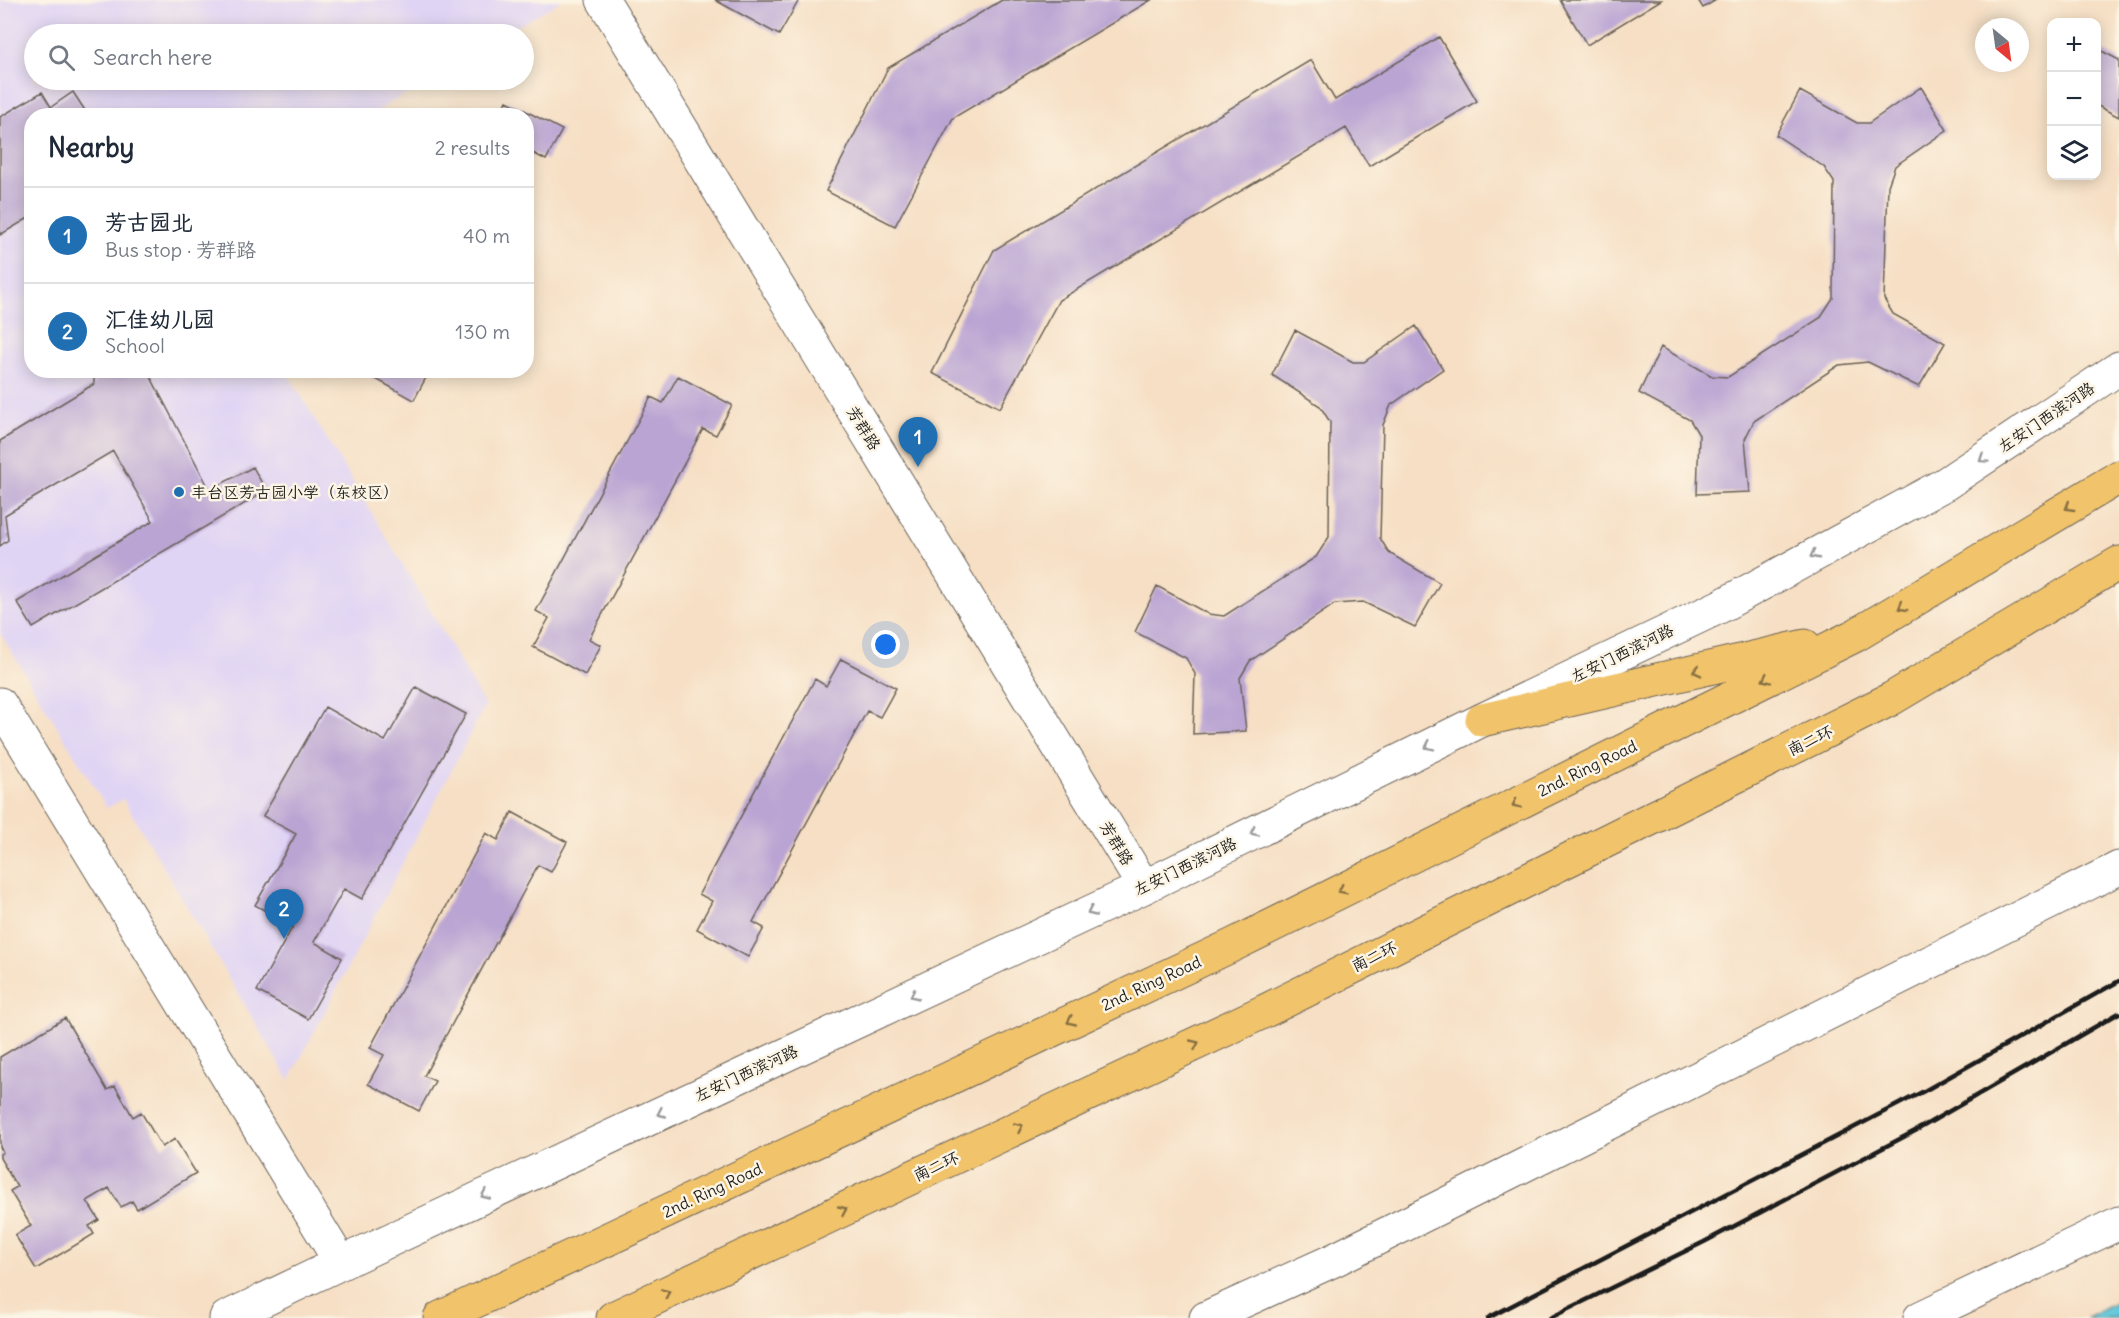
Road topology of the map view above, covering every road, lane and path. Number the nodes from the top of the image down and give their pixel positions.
1 (603, 0) edge
2 (2119, 368) edge
3 (2119, 477) edge
4 (2119, 563) edge
5 (1856, 635) junction
6 (0, 704) edge
7 (1482, 720) junction
8 (2119, 868) edge
9 (1144, 887) junction
10 (2119, 1223) edge
11 (341, 1263) junction
12 (447, 1315) edge
13 (226, 1318) edge
14 (416, 1318) edge
15 (613, 1318) edge
16 (1206, 1318) edge
17 (1920, 1318) edge

1 - 9 street, 芳群路
2 -> 7 street, 左安门西滨河路
3 -> 5 highway
15 -> 4 highway, 南二环
5 -> 7 highway
5 -> 12 highway, 2nd. Ring Road
6 - 11 street
7 -> 9 street, 左安门西滨河路
8 - 16 street
9 -> 11 street, 左安门西滨河路
10 - 17 street
11 - 13 street, 左安门西滨河路
12 - 14 highway, 2nd. Ring Road

